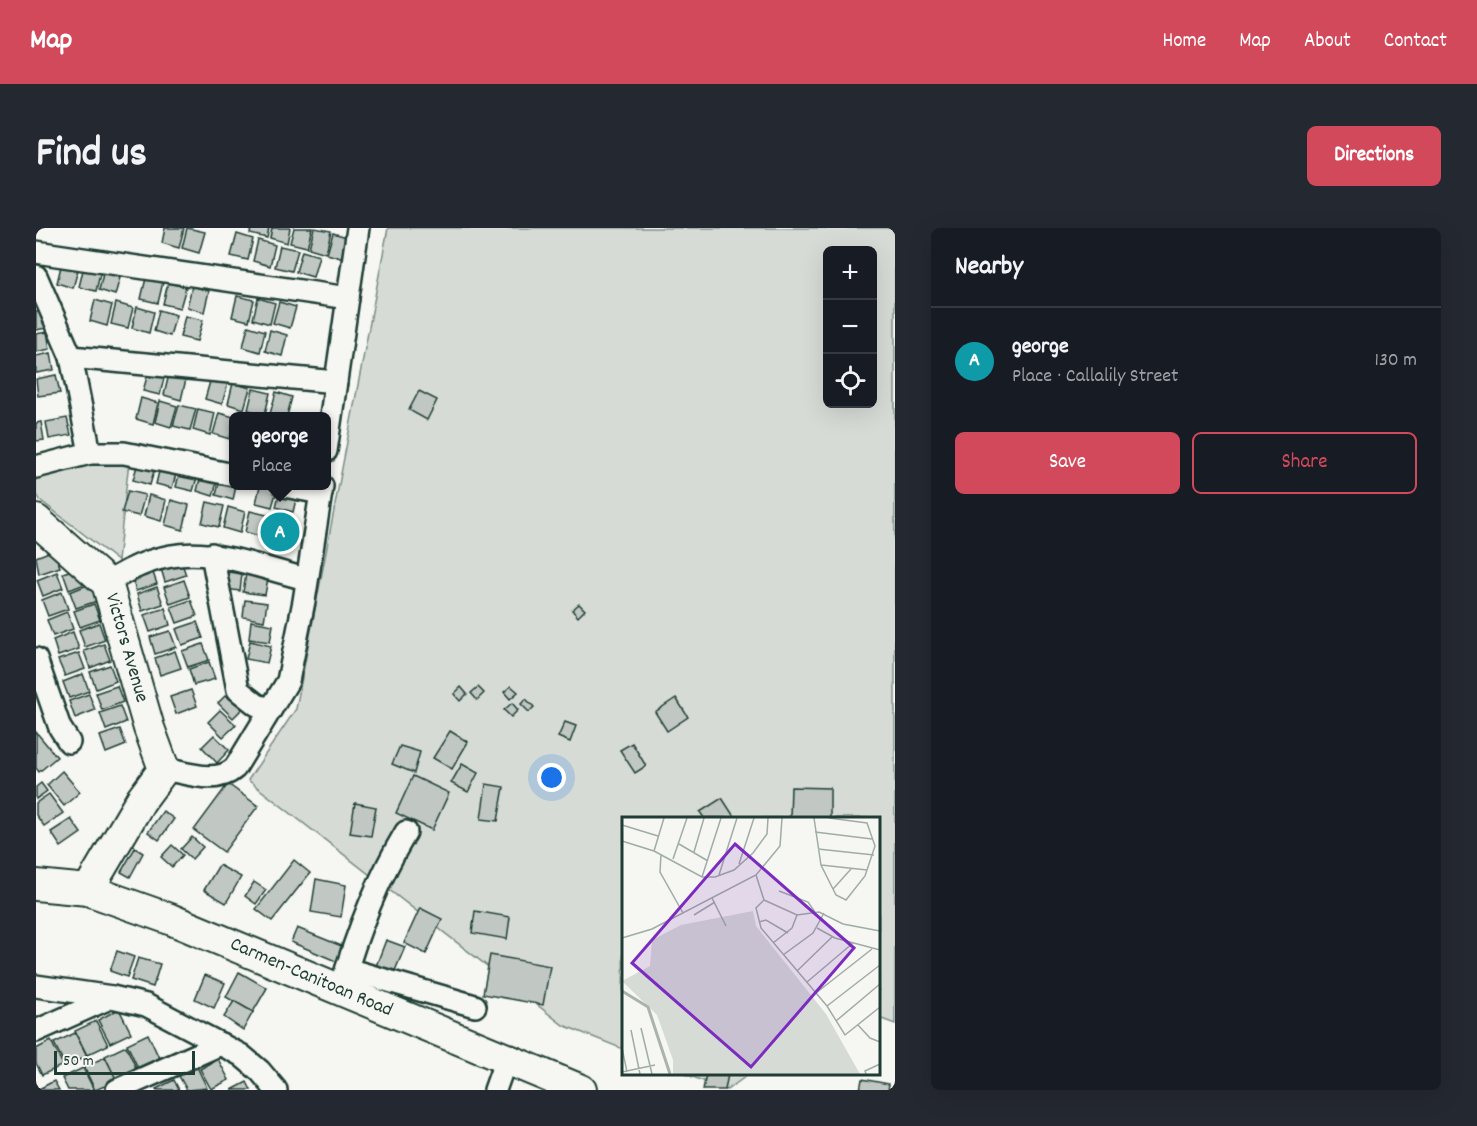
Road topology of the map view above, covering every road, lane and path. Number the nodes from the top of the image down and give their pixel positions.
1 (358, 228) edge
2 (36, 252) edge
3 (36, 276) edge
4 (348, 298) junction
5 (71, 357) junction
6 (336, 382) junction
7 (331, 420) edge
8 (90, 453) junction
9 (36, 467) edge
10 (229, 474) edge
11 (321, 490) edge
12 (36, 520) edge
13 (212, 555) junction
14 (306, 579) junction
15 (107, 583) junction
16 (36, 659) edge
17 (271, 709) junction
18 (69, 742) dead end
19 (164, 769) junction
20 (406, 832) dead end
21 (36, 885) edge
22 (88, 890) junction
23 (344, 980) junction
24 (36, 986) edge
25 (112, 997) junction
26 (475, 1006) dead end
27 (36, 1031) edge
28 (221, 1044) junction
29 (506, 1059) junction
30 (117, 1090) edge
31 (276, 1090) edge
32 (495, 1090) edge
33 (582, 1090) edge

1 - 4 street
2 - 4 street
3 - 5 street
4 - 6 street
5 - 6 street
5 - 8 street
6 - 7 street
8 - 9 street
8 - 10 street
11 - 14 street
12 - 15 main road, Victors Avenue
13 - 14 street
13 - 15 street
13 - 17 street
14 - 17 street
15 - 19 main road, Victors Avenue
16 - 18 street
17 - 19 street
19 - 22 main road
20 - 23 street
21 - 22 main road, Carmen-Canitoan Road
22 - 23 main road, Carmen-Canitoan Road
23 - 26 street
23 - 29 main road, Carmen-Canitoan Road
24 - 25 street
25 - 27 street
25 - 28 street
28 - 30 street
28 - 31 street
29 - 32 street
29 - 33 main road, Carmen-Canitoan Road

